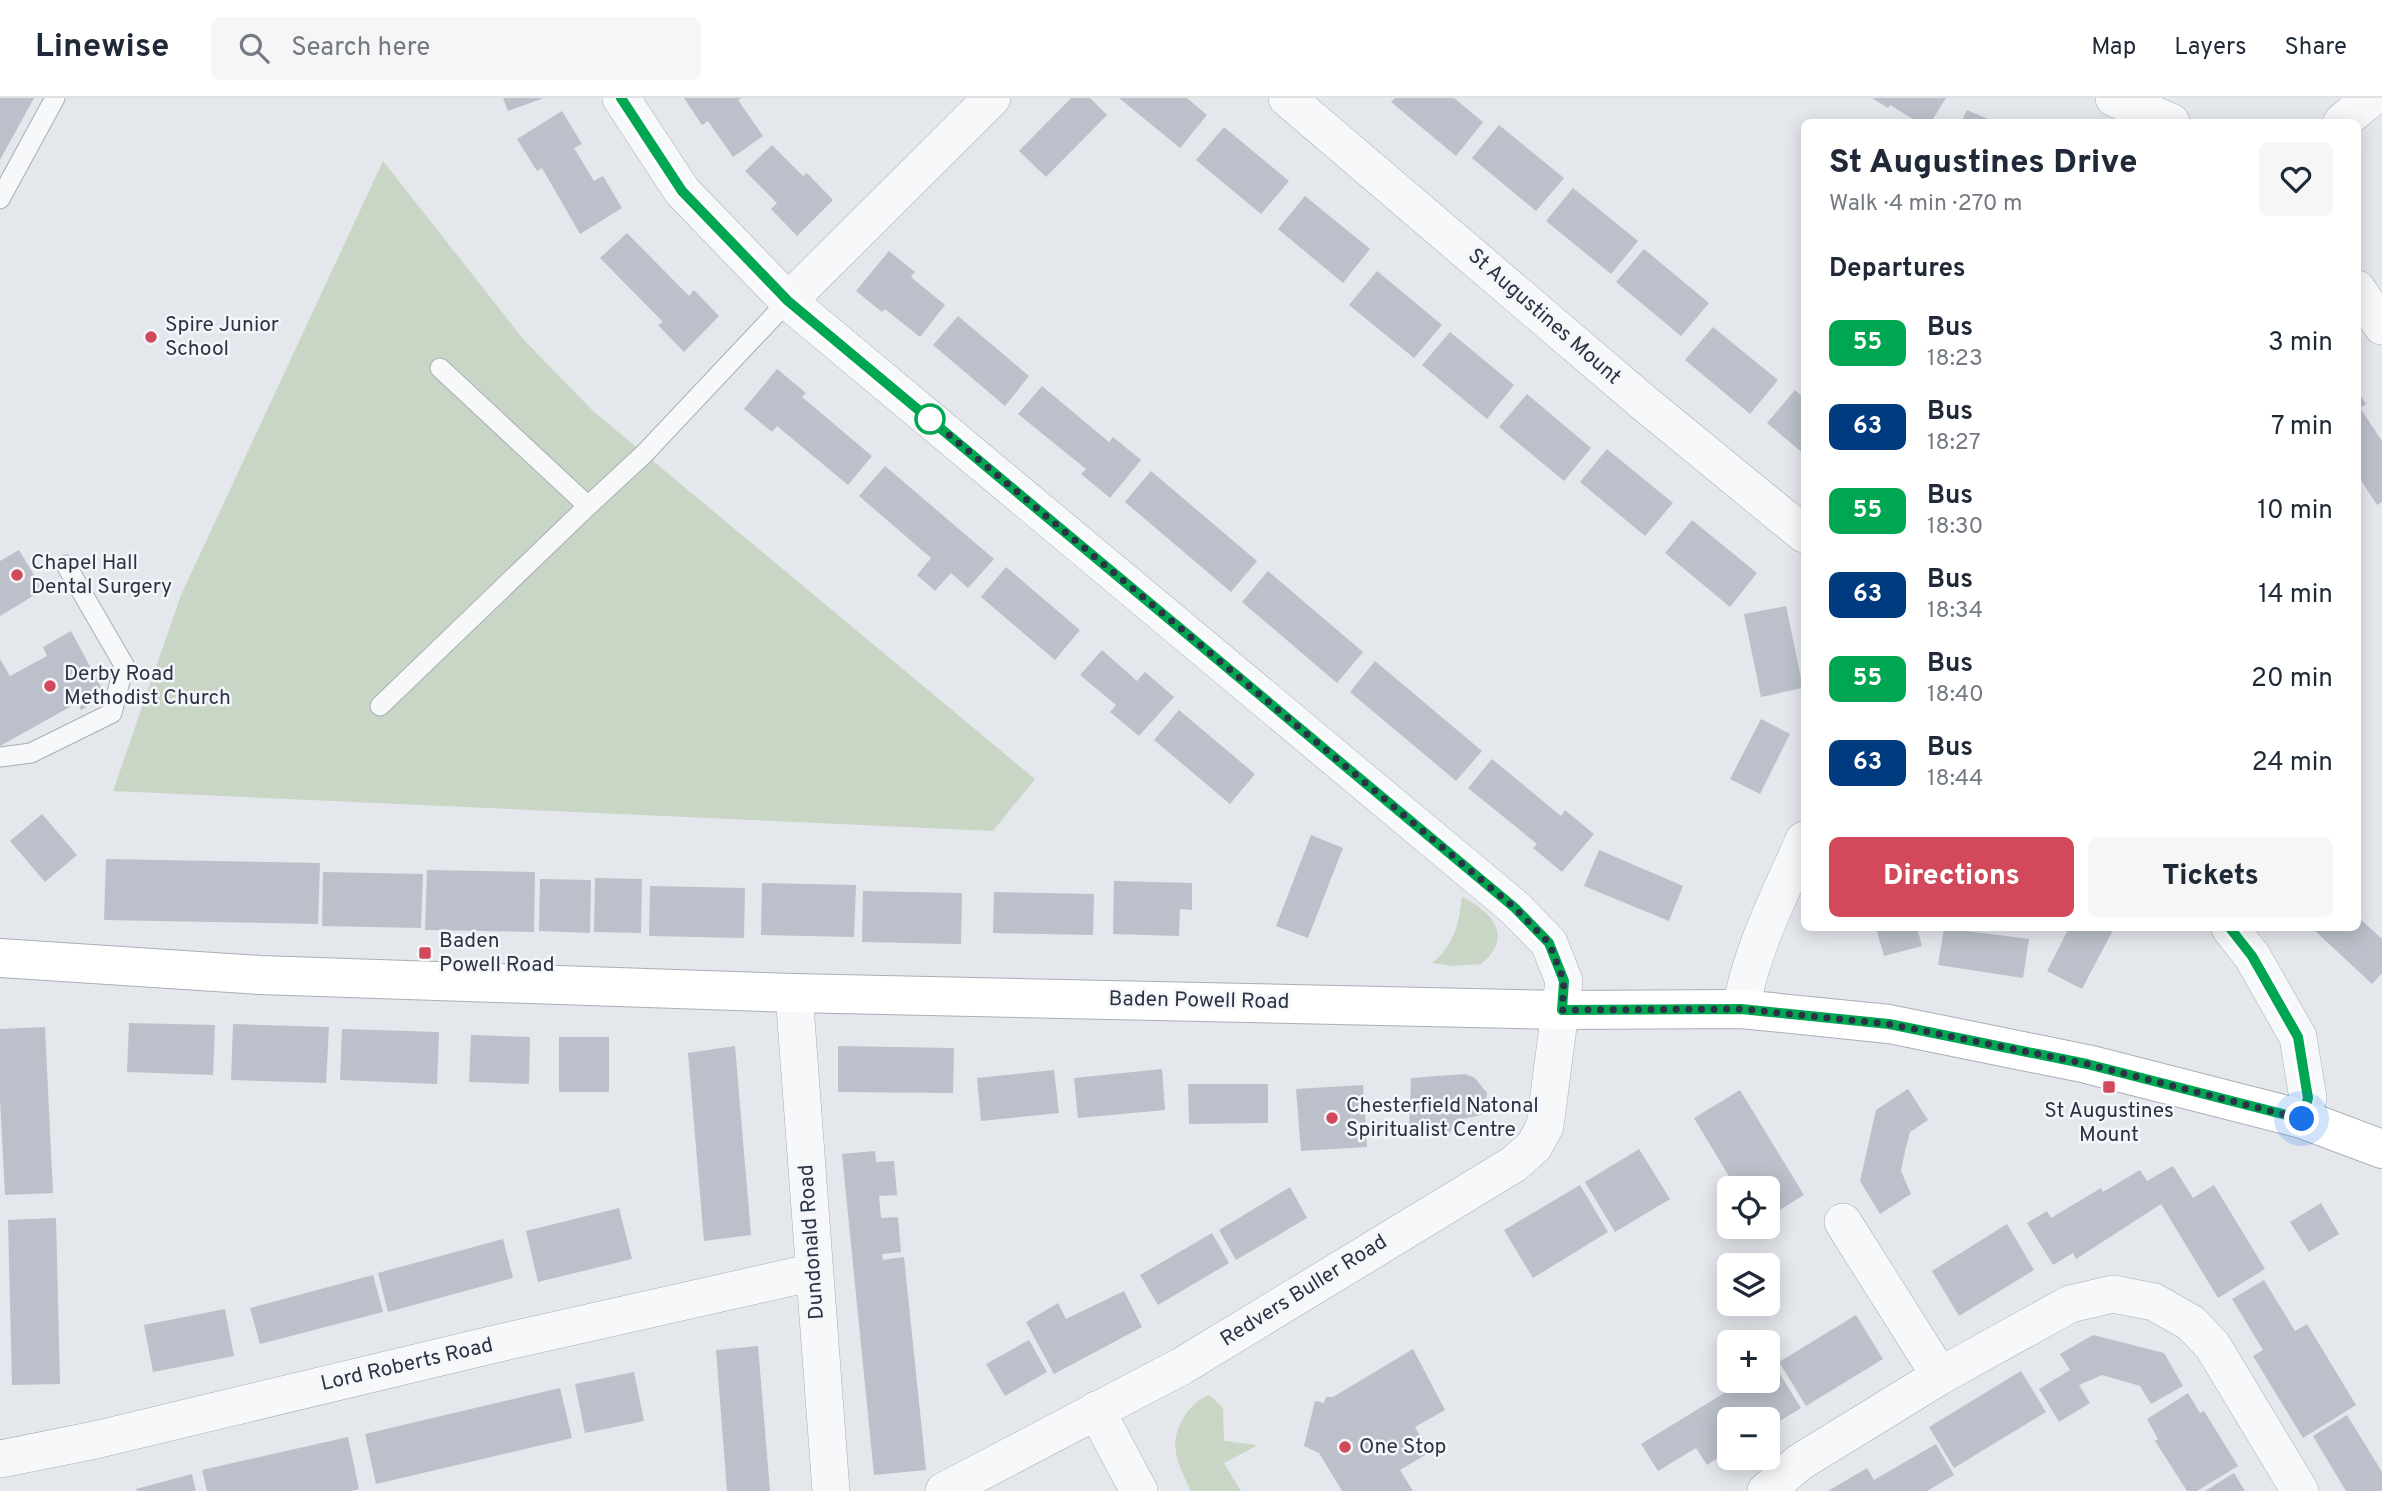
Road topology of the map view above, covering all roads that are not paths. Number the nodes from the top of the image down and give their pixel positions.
1 (55, 98) edge
2 (621, 98) edge
3 (992, 98) edge
4 (1287, 98) edge
5 (2114, 98) edge
6 (2371, 98) edge
7 (2164, 119) edge
8 (2346, 119) edge
9 (0, 199) edge
10 (2361, 295) edge
11 (788, 301) junction
12 (2382, 326) edge
13 (440, 368) dead end
14 (588, 506) junction
15 (1801, 532) edge
16 (66, 565) dead end
17 (380, 706) dead end
18 (0, 757) edge
19 (1801, 847) edge
20 (2232, 931) edge
21 (0, 958) edge
22 (794, 993) junction
23 (1741, 1009) junction
24 (1562, 1010) junction
25 (2302, 1119) junction
26 (2382, 1149) edge
27 (1843, 1222) dead end
28 (814, 1272) junction
29 (1940, 1376) junction
30 (1096, 1410) junction
31 (0, 1459) edge
32 (831, 1491) edge
33 (943, 1491) edge
34 (1139, 1491) edge
35 (1766, 1491) edge
36 (2300, 1491) edge

1 - 9 lane
2 - 11 street, Redvers Buller Road
3 - 11 street
4 - 15 street, St Augustines Mount
5 - 7 street
6 - 8 street
10 - 12 street
11 - 14 lane
11 - 24 street, Redvers Buller Road
13 - 14 lane
14 - 17 lane
16 - 18 lane
19 - 23 street
20 - 25 street
21 - 22 street, Baden Powell Road
22 - 24 street, Baden Powell Road
22 - 28 street, Dundonald Road
23 - 24 street, Baden Powell Road
23 - 25 street, Baden Powell Road
24 - 30 street, Redvers Buller Road
25 - 26 street, Baden Powell Road
27 - 29 street
28 - 31 street, Lord Roberts Road
28 - 32 street, Dundonald Road
29 - 35 street
29 - 36 street
30 - 33 street, Redvers Buller Road
30 - 34 street

